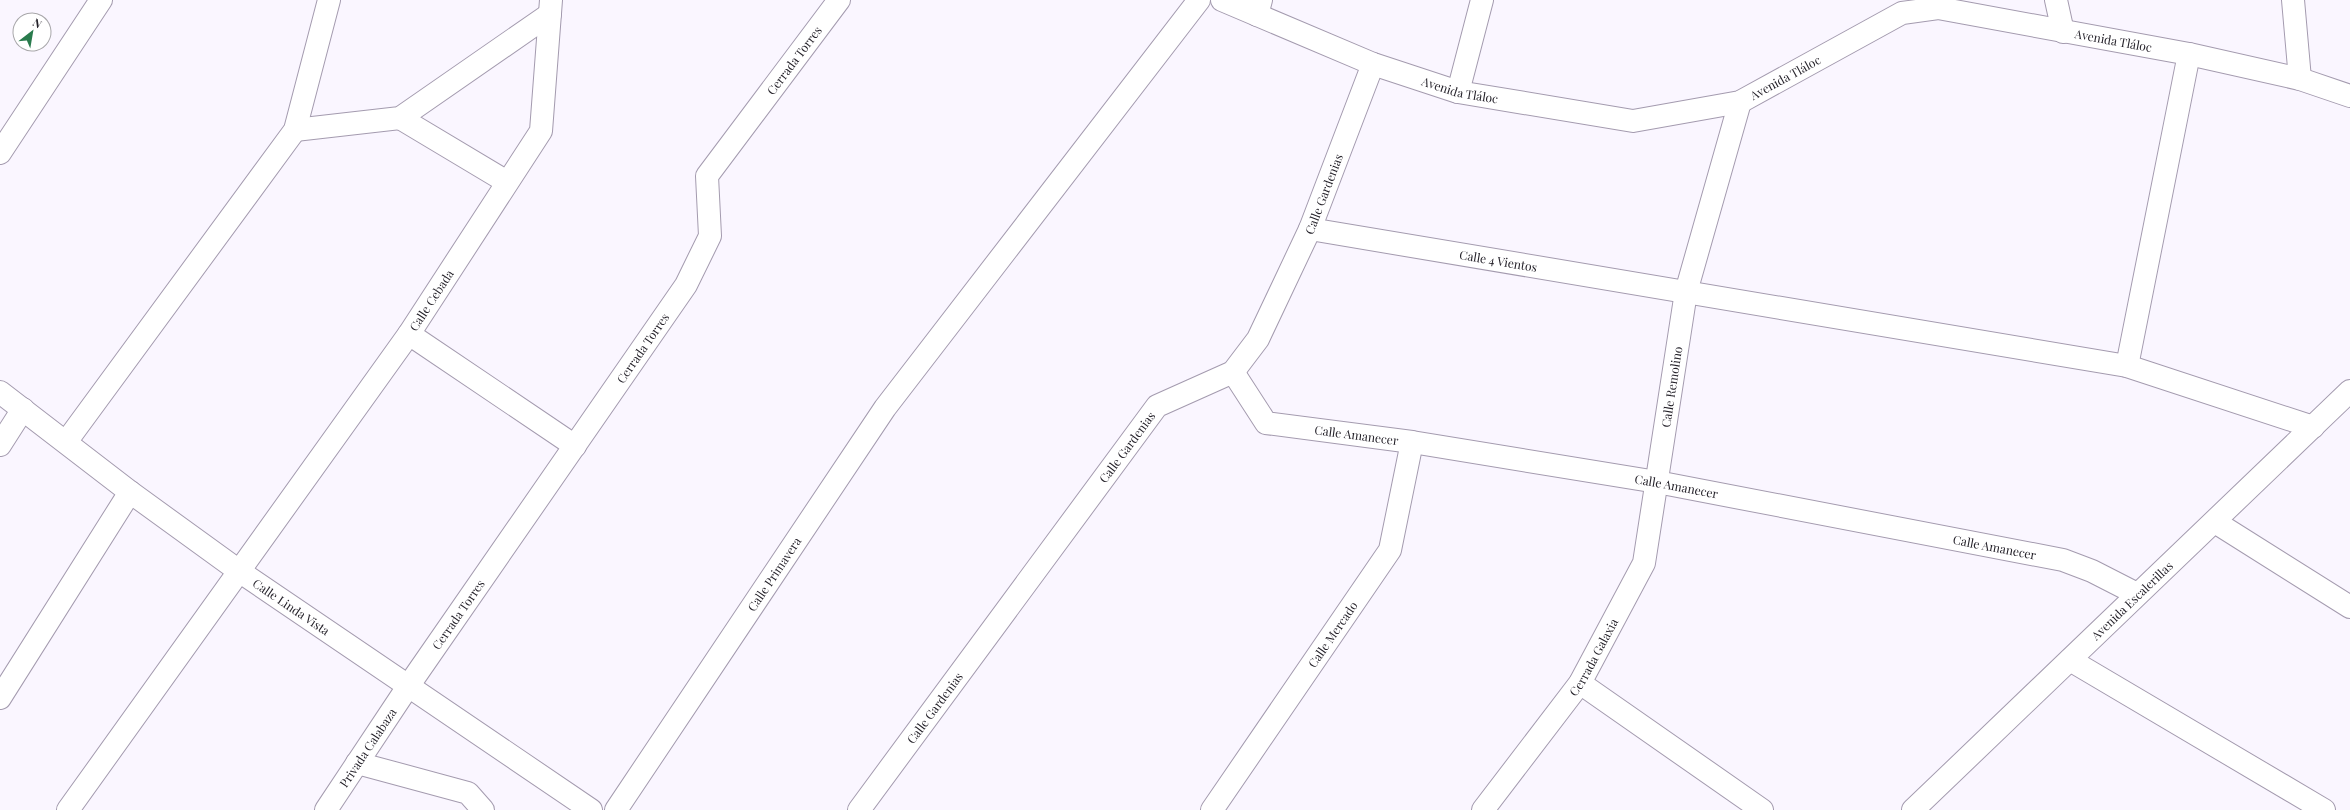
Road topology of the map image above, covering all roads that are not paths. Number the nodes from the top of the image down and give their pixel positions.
1 (101, 0) edge
2 (329, 0) edge
3 (839, 0) edge
4 (1198, 0) edge
5 (1222, 0) edge
6 (1482, 0) edge
7 (2056, 0) edge
8 (2293, 0) edge
9 (551, 7) edge
10 (1259, 8) edge
11 (2063, 32) junction
12 (2189, 54) junction
13 (1374, 64) junction
14 (2300, 79) junction
15 (1458, 92) junction
16 (2350, 96) edge
17 (1740, 102) junction
18 (400, 118) junction
19 (295, 130) junction
20 (0, 153) edge
21 (507, 182) junction
22 (1310, 229) junction
23 (1686, 292) junction
24 (409, 334) junction
25 (2127, 366) junction
26 (1233, 372) junction
27 (2350, 391) edge
28 (0, 392) edge
29 (23, 409) junction
30 (2313, 427) junction
31 (66, 442) junction
32 (1412, 442) junction
33 (0, 445) edge
34 (575, 446) junction
35 (1657, 482) junction
36 (130, 492) junction
37 (2215, 522) junction
38 (239, 571) junction
39 (2137, 594) junction
40 (2350, 607) edge
41 (2070, 660) junction
42 (1580, 683) junction
43 (409, 686) junction
44 (0, 698) edge
45 (357, 763) junction
46 (68, 810) edge
47 (326, 810) edge
48 (483, 810) edge
49 (591, 810) edge
50 (616, 810) edge
51 (859, 810) edge
52 (1212, 810) edge
53 (1483, 810) edge
54 (1762, 810) edge
55 (1915, 810) edge
56 (2324, 810) edge

1 - 20 street
2 - 19 street
3 - 34 street, Cerrada Torres
4 - 50 street, Calle Primavera
5 - 10 street, Avenida Tláloc
6 - 15 street
7 - 11 street
8 - 14 street
9 - 18 street
9 - 21 street, Calle Cebada
10 - 13 street, Avenida Tláloc
11 - 12 street, Avenida Tláloc
11 - 17 street, Avenida Tláloc
12 - 14 street, Avenida Tláloc
12 - 25 street
13 - 15 street, Avenida Tláloc
13 - 22 street, Calle Gardenias
14 - 16 street, Avenida Tláloc
15 - 17 street, Avenida Tláloc
17 - 23 street, Calle Remolino
18 - 19 street
18 - 21 street
19 - 31 street
21 - 24 street, Calle Cebada
22 - 23 street, Calle 4 Vientos
22 - 26 street, Calle Gardenias
23 - 25 street, Calle 4 Vientos
23 - 35 street, Calle Remolino
24 - 34 street
24 - 38 street, Calle Cebada
25 - 30 street, Calle 4 Vientos
26 - 32 street, Calle Amanecer
26 - 51 street, Calle Gardenias
27 - 30 street, Avenida Escalerillas
28 - 29 street, Calle Linda Vista
29 - 31 street, Calle Linda Vista
29 - 33 street
30 - 37 street, Avenida Escalerillas
31 - 36 street, Calle Linda Vista
32 - 35 street, Calle Amanecer
32 - 52 street, Calle Mercado
34 - 43 street, Cerrada Torres
35 - 39 street, Calle Amanecer
35 - 42 street, Cerrada Galaxia
36 - 38 street, Calle Linda Vista
36 - 44 street
37 - 39 street, Avenida Escalerillas
37 - 40 street
38 - 43 street, Calle Linda Vista
38 - 46 street, Calle Cebada
39 - 41 street, Avenida Escalerillas
41 - 55 street, Avenida Escalerillas
41 - 56 street
42 - 53 street, Cerrada Galaxia
42 - 54 street
43 - 45 street, Privada Calabaza
43 - 49 street, Calle Linda Vista
45 - 47 street, Privada Calabaza
45 - 48 street

